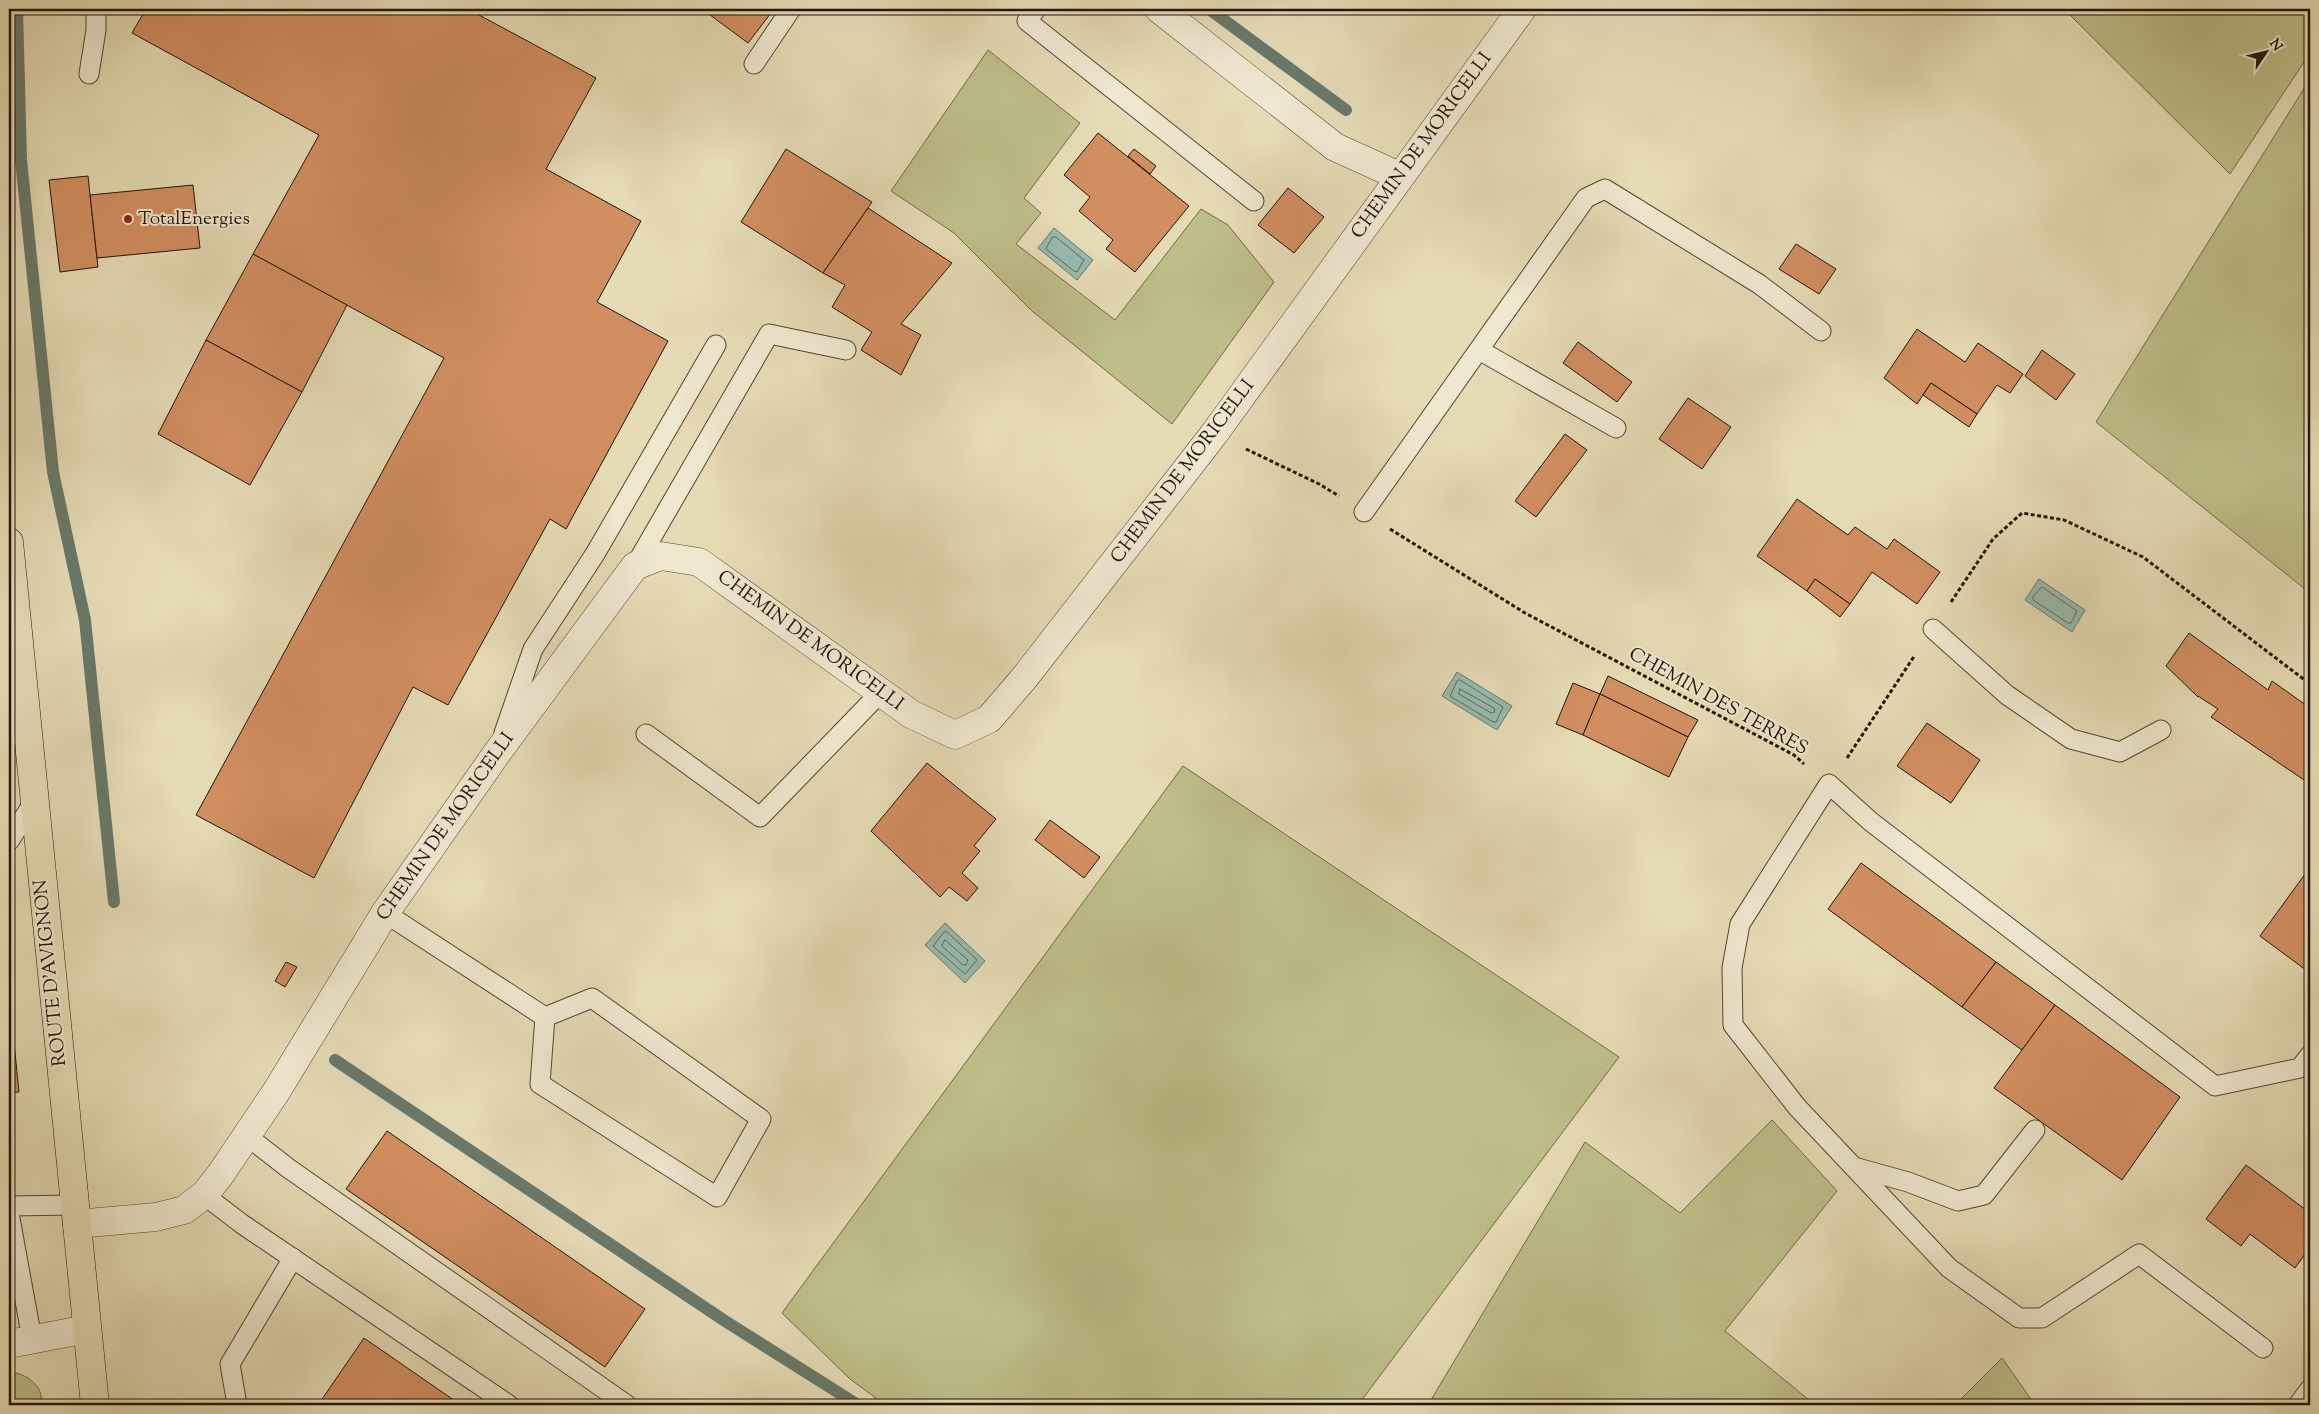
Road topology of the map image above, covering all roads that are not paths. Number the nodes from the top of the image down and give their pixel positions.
1 (96, 9) edge
2 (791, 9) edge
3 (1036, 9) edge
4 (1159, 9) edge
5 (1522, 9) edge
6 (754, 64) dead end
7 (89, 74) dead end
8 (1400, 176) junction
9 (1254, 201) dead end
10 (1821, 330) dead end
11 (716, 345) dead end
12 (846, 350) dead end
13 (1479, 350) junction
14 (1616, 428) dead end
15 (1364, 512) road end
16 (9, 542) edge
17 (635, 566) junction
18 (1932, 629) road end
19 (881, 692) junction
20 (2161, 730) dead end
21 (646, 734) dead end
22 (497, 753) junction
23 (34, 802) junction
24 (9, 841) edge
25 (385, 913) junction
26 (545, 1017) junction
27 (2310, 1055) edge
28 (2034, 1130) dead end
29 (246, 1136) junction
30 (1854, 1167) junction
31 (204, 1195) junction
32 (9, 1206) edge
33 (9, 1213) edge
34 (76, 1214) junction
35 (293, 1258) junction
36 (87, 1329) junction
37 (20, 1341) edge
38 (2263, 1348) dead end
39 (2310, 1389) edge
40 (95, 1405) edge
41 (237, 1405) edge
42 (509, 1405) edge
43 (627, 1405) edge
44 (2298, 1405) edge

1 - 7 lane
2 - 6 lane
3 - 9 lane
4 - 8 street
5 - 8 street, CHEMIN DE MORICELLI
8 - 19 street, CHEMIN DE MORICELLI
10 - 13 lane
11 - 22 lane
12 - 17 lane
13 - 14 lane
13 - 15 lane
16 - 23 main road, ROUTE D'AVIGNON
17 - 19 street, CHEMIN DE MORICELLI
17 - 22 street, CHEMIN DE MORICELLI
18 - 20 lane
19 - 21 lane
22 - 25 street, CHEMIN DE MORICELLI
23 - 24 lane
23 - 34 main road, ROUTE D'AVIGNON
25 - 26 lane
25 - 29 street, CHEMIN DE MORICELLI
26 - 26 lane
27 - 30 lane
28 - 30 lane
29 - 31 street, CHEMIN DE MORICELLI
29 - 43 lane
30 - 38 lane
31 - 34 street, CHEMIN DE MORICELLI
31 - 35 lane
32 - 34 lane
33 - 37 lane
34 - 36 main road, ROUTE D'AVIGNON
35 - 41 lane
35 - 42 lane
36 - 37 street
36 - 40 main road, ROUTE D'AVIGNON
39 - 44 lane

